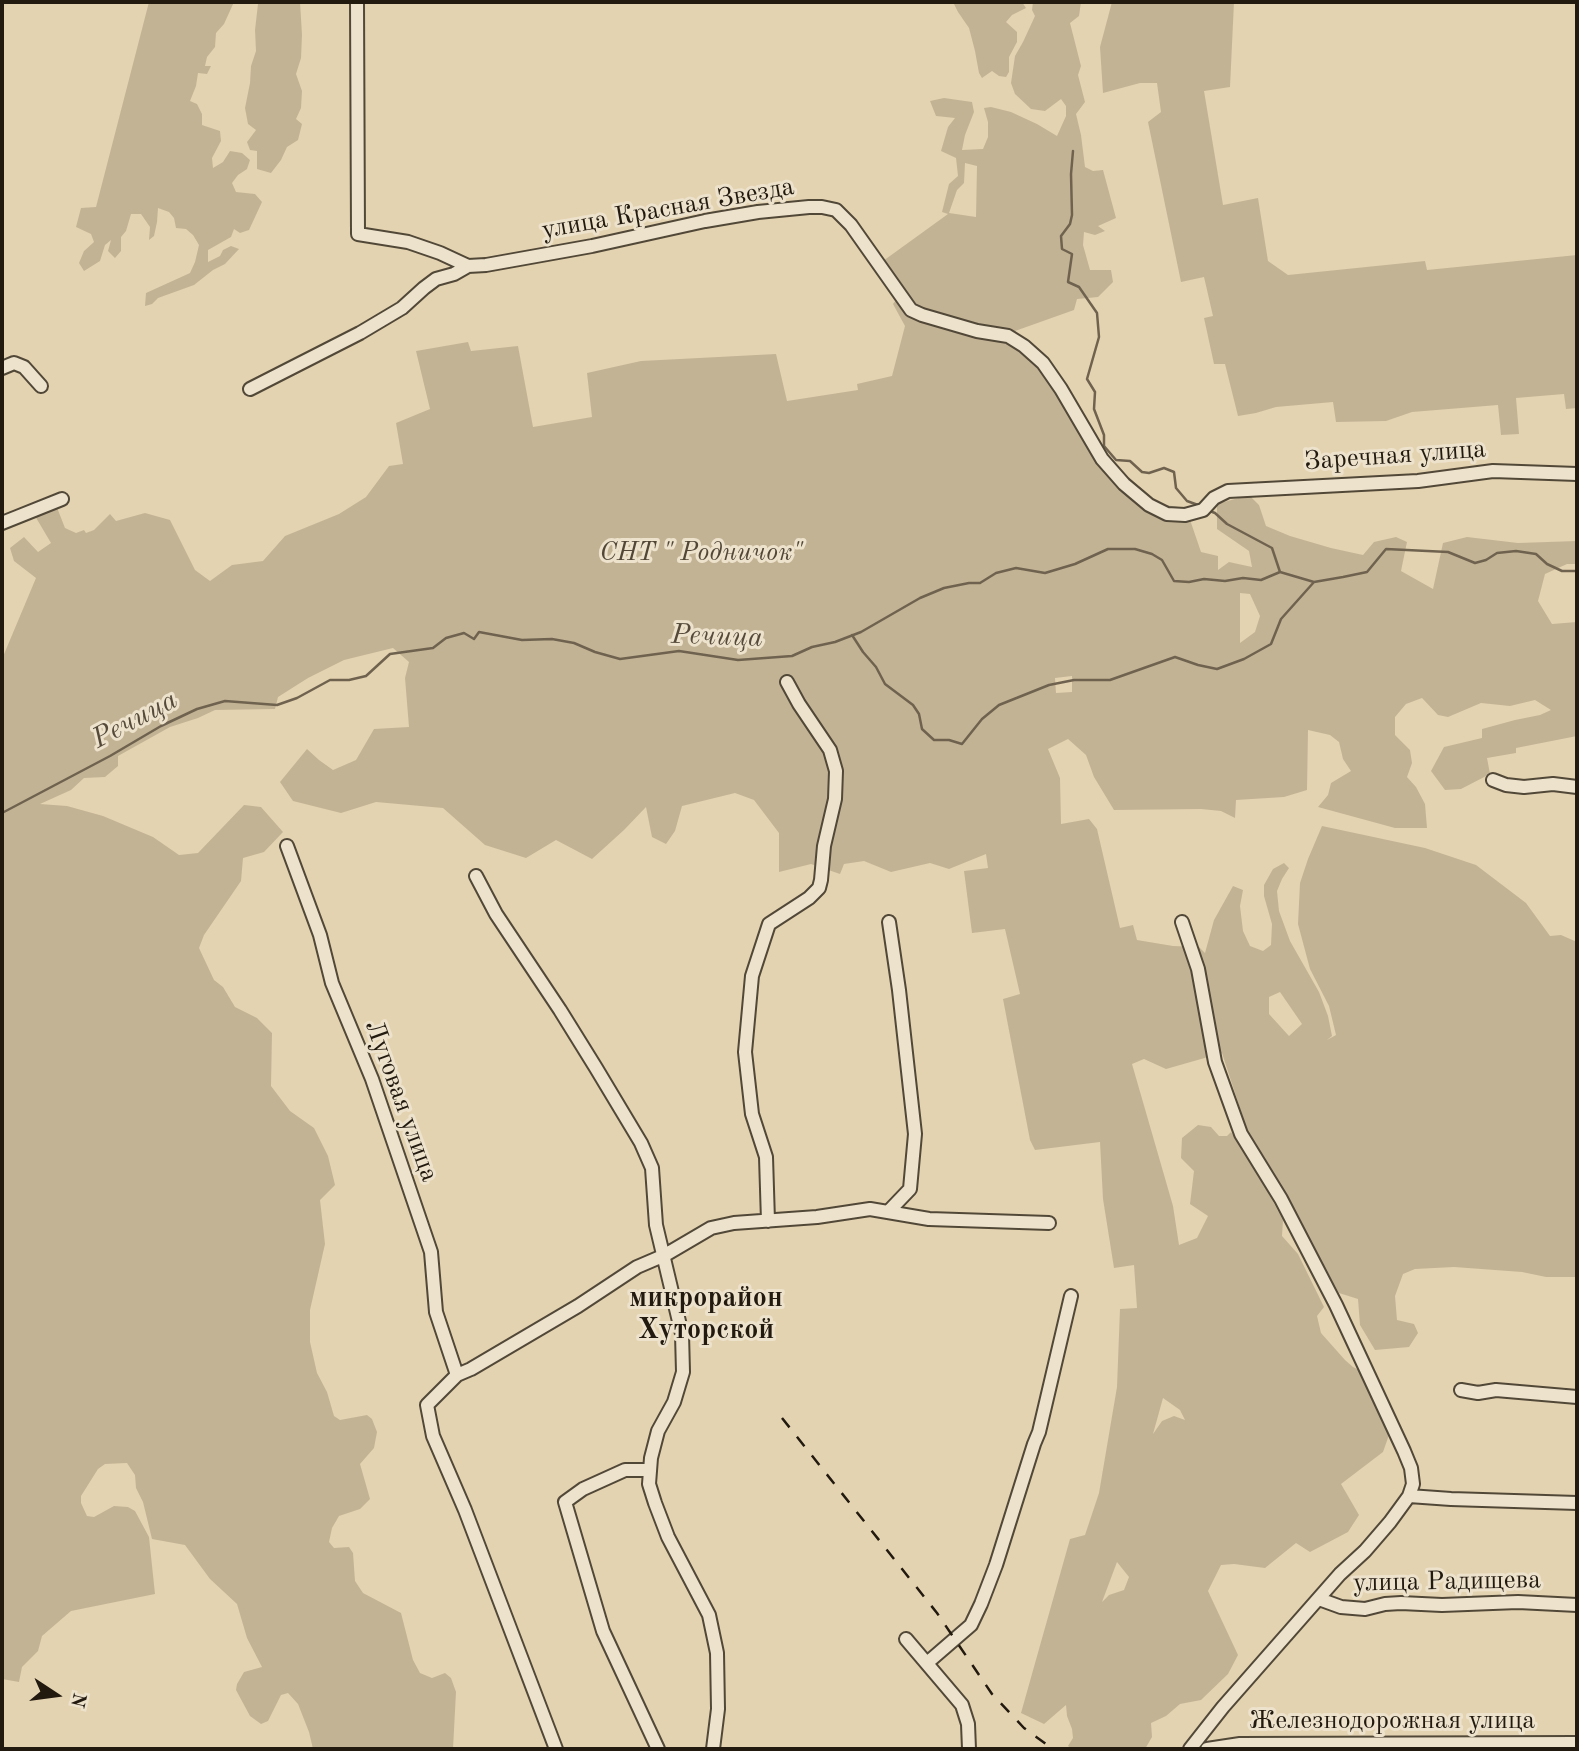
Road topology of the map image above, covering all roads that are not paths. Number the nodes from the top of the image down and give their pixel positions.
1 (358, 2) edge
2 (468, 266) junction
3 (2, 368) edge
4 (41, 386) dead end
5 (250, 389) dead end
6 (1577, 474) edge
7 (1217, 496) joint
8 (62, 499) dead end
9 (2, 523) edge
10 (787, 682) dead end
11 (1493, 780) dead end
12 (1577, 787) edge
13 (287, 846) dead end
14 (476, 876) dead end
15 (889, 922) dead end
16 (1182, 922) dead end
17 (888, 1212) junction
18 (768, 1221) junction
19 (1049, 1223) dead end
20 (664, 1255) junction
21 (1072, 1296) dead end
22 (457, 1375) junction
23 (1461, 1390) dead end
24 (1577, 1397) edge
25 (650, 1470) junction
26 (1409, 1496) junction
27 (1577, 1503) edge
28 (1319, 1599) junction
29 (1577, 1605) edge
30 (906, 1639) dead end
31 (928, 1664) junction
32 (1577, 1744) edge
33 (556, 1749) edge
34 (658, 1749) edge
35 (712, 1749) edge
36 (969, 1749) edge
37 (1190, 1749) edge
38 (1207, 1749) edge

1 - 2 street
2 - 5 street, улица Красная Звезда
2 - 7 street, улица Красная Звезда
3 - 4 street
6 - 7 street, Заречная улица
8 - 9 street
10 - 18 street
11 - 12 street
13 - 22 street, Луговая улица
14 - 20 street
15 - 17 street
16 - 26 street
17 - 18 street
17 - 19 street
18 - 20 street
20 - 22 street
20 - 25 street
21 - 31 street
22 - 33 street
23 - 24 street
25 - 34 street
25 - 35 street
26 - 27 street
26 - 28 street
28 - 29 street, улица Радищева
28 - 37 street
30 - 31 street
31 - 36 street
32 - 38 street, Железнодорожная улица

